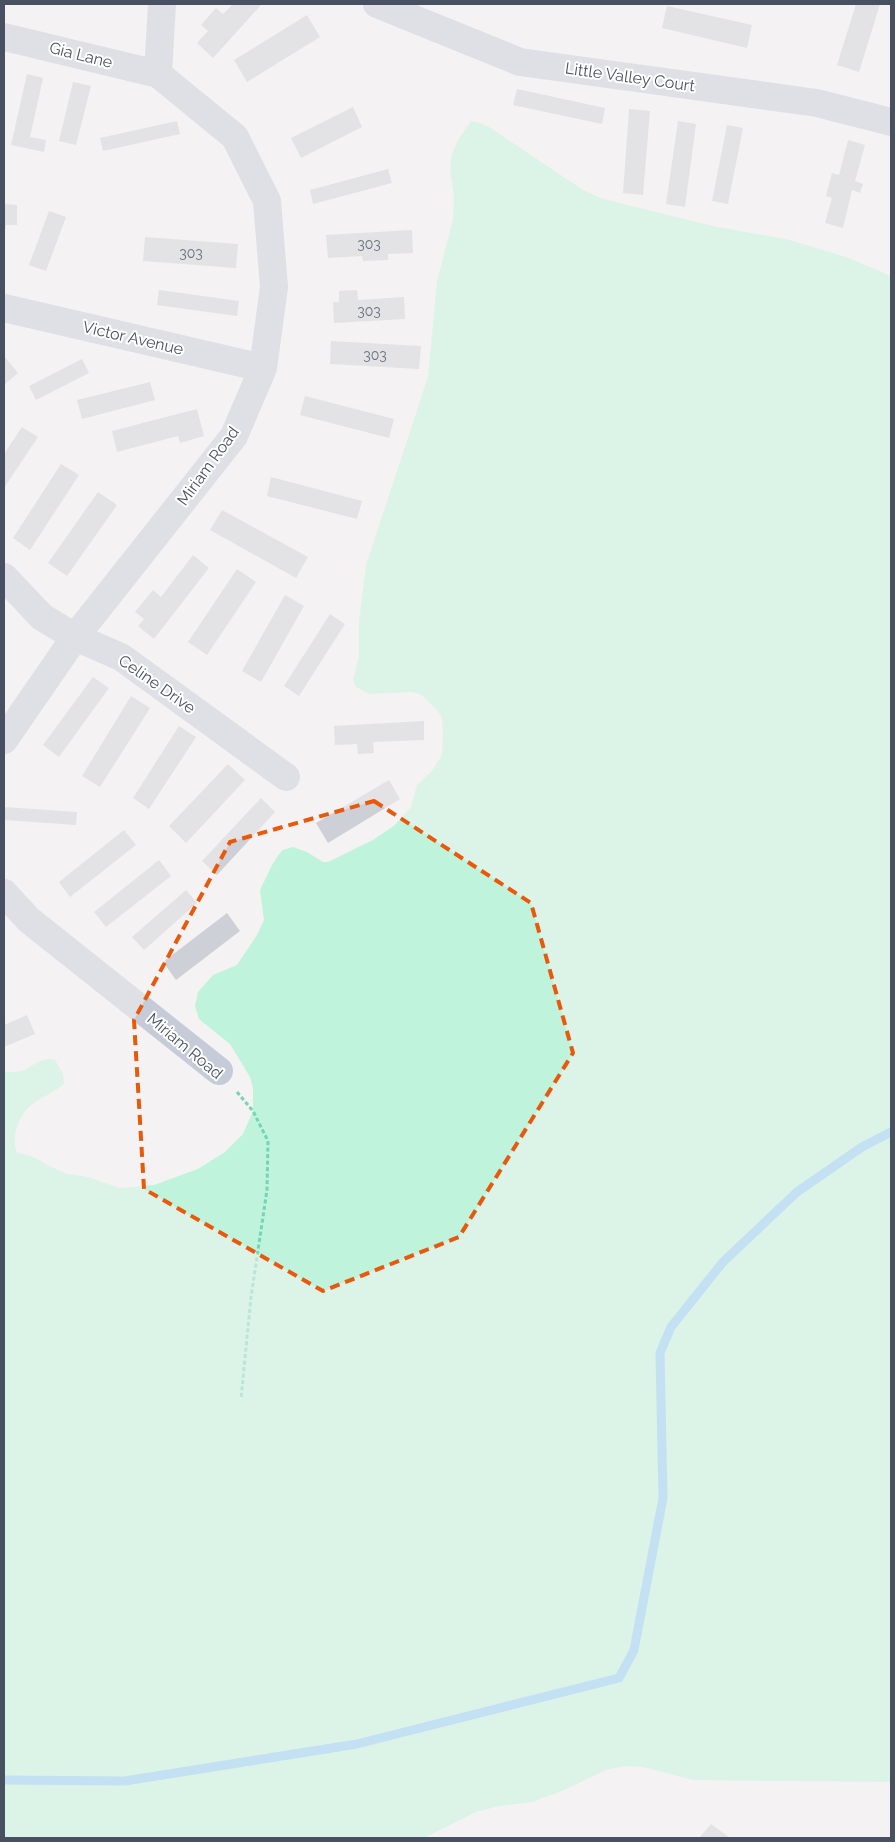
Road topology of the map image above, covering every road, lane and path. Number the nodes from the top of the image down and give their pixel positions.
1 (162, 4) edge
2 (377, 4) edge
3 (4, 36) edge
4 (158, 74) junction
5 (891, 122) edge
6 (4, 308) edge
7 (263, 368) junction
8 (4, 577) edge
9 (75, 637) junction
10 (4, 740) edge
11 (286, 777) dead end
12 (4, 893) edge
13 (219, 1071) joint
14 (241, 1399) dead end

1 - 4 street
2 - 5 street, Little Valley Court
3 - 4 street, Gia Lane
4 - 7 street, Miriam Road
6 - 7 street, Victor Avenue
7 - 9 street, Miriam Road
8 - 9 street, Celine Drive
9 - 10 street, Miriam Road
9 - 11 street, Celine Drive
12 - 13 street, Miriam Road
13 - 14 path, Miriam Road

